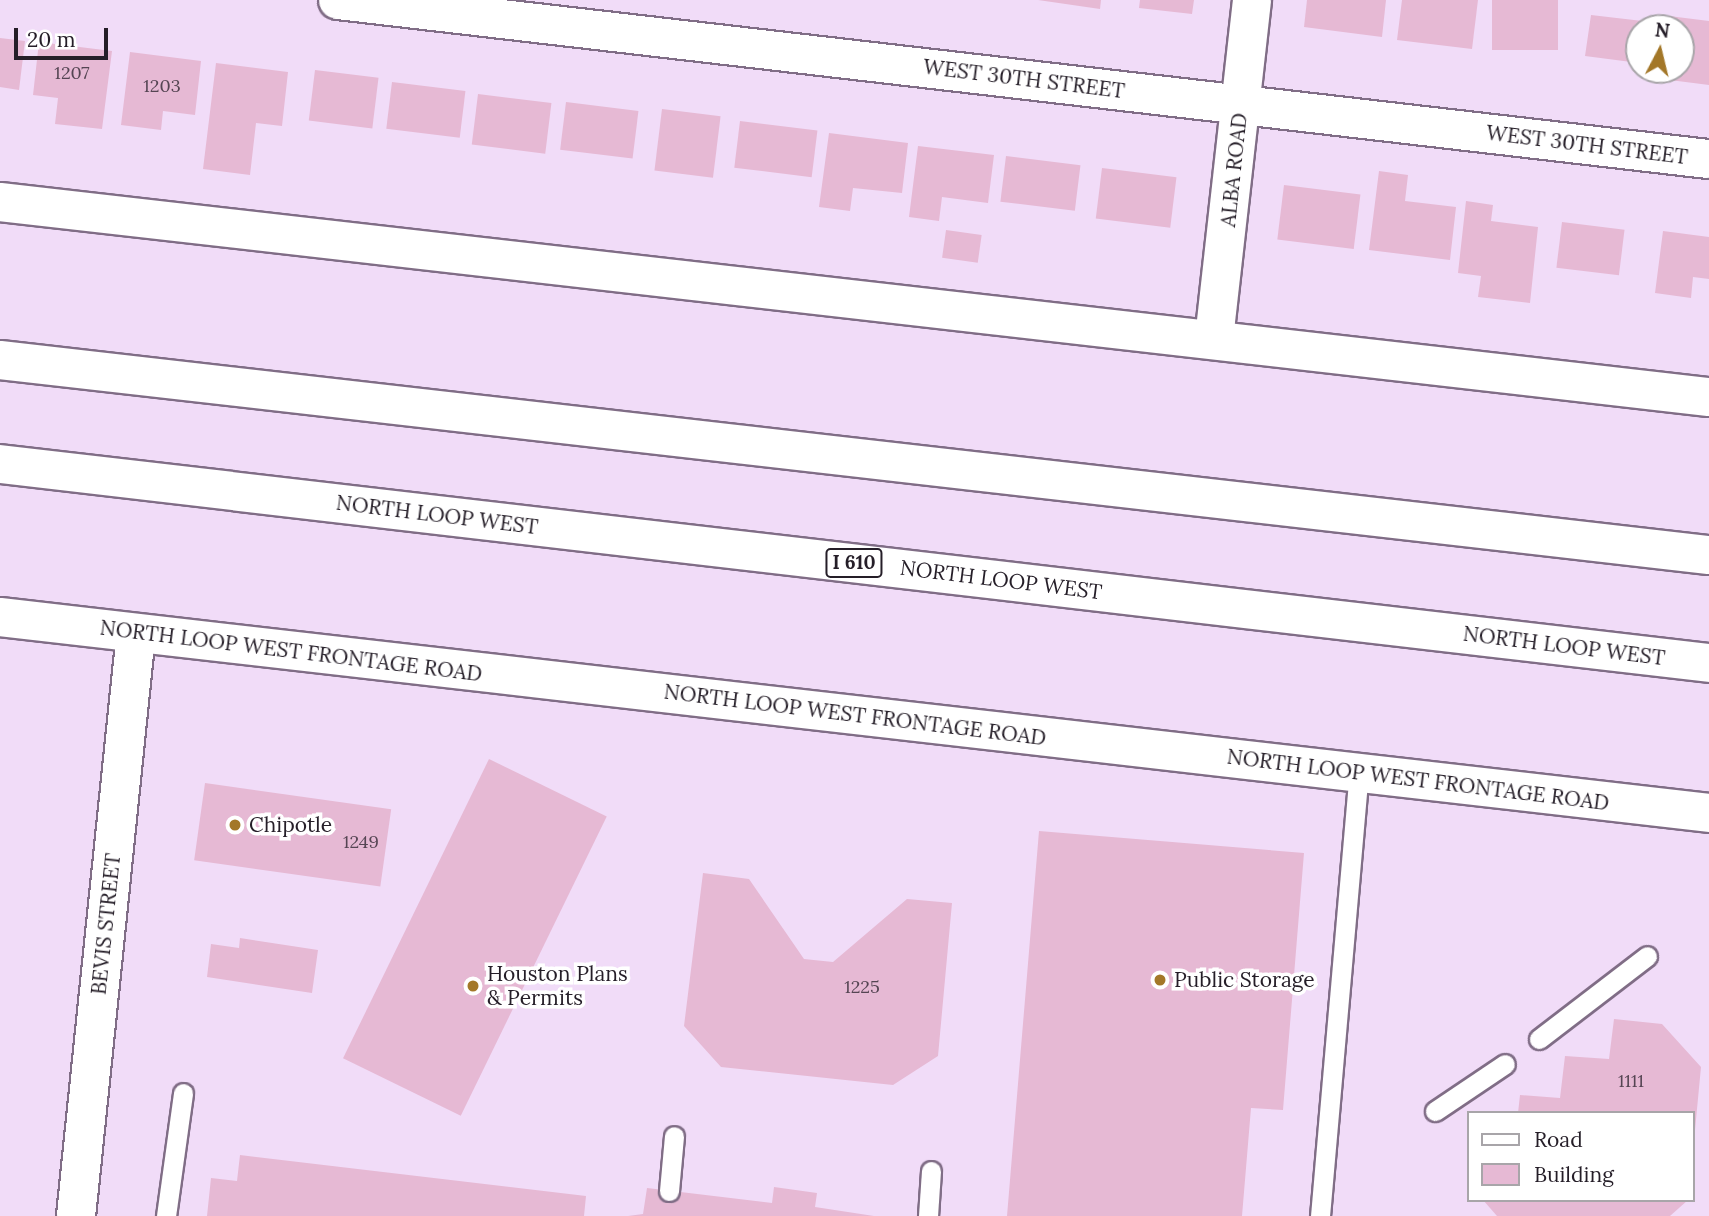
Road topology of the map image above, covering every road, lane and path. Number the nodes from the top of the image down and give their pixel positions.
1 (338, 0) edge
2 (1252, 0) edge
3 (1241, 105) junction
4 (1709, 159) edge
5 (0, 202) edge
6 (1214, 339) junction
7 (0, 360) edge
8 (1709, 397) edge
9 (0, 464) edge
10 (1709, 555) edge
11 (0, 617) edge
12 (136, 633) junction
13 (1709, 663) edge
14 (1359, 773) junction
15 (1709, 813) edge
16 (1647, 956) dead end
17 (1539, 1039) dead end
18 (1505, 1064) dead end
19 (183, 1093) dead end
20 (1435, 1111) dead end
21 (674, 1136) dead end
22 (931, 1171) dead end
23 (669, 1191) dead end
24 (76, 1216) edge
25 (166, 1216) edge
26 (928, 1216) edge
27 (1320, 1216) edge

1 - 3 main road, WEST 30TH STREET
2 - 3 main road, ALBA ROAD
3 - 4 main road, WEST 30TH STREET
3 - 6 main road, ALBA ROAD
5 - 6 main road
6 - 8 main road
7 - 10 main road
9 - 13 main road, NORTH LOOP WEST / I 610
11 - 12 main road, NORTH LOOP WEST FRONTAGE ROAD
12 - 14 main road, NORTH LOOP WEST FRONTAGE ROAD
12 - 24 main road, BEVIS STREET
14 - 15 main road, NORTH LOOP WEST FRONTAGE ROAD
14 - 27 lane
16 - 17 lane
18 - 20 lane
19 - 25 lane
21 - 23 lane
22 - 26 lane

